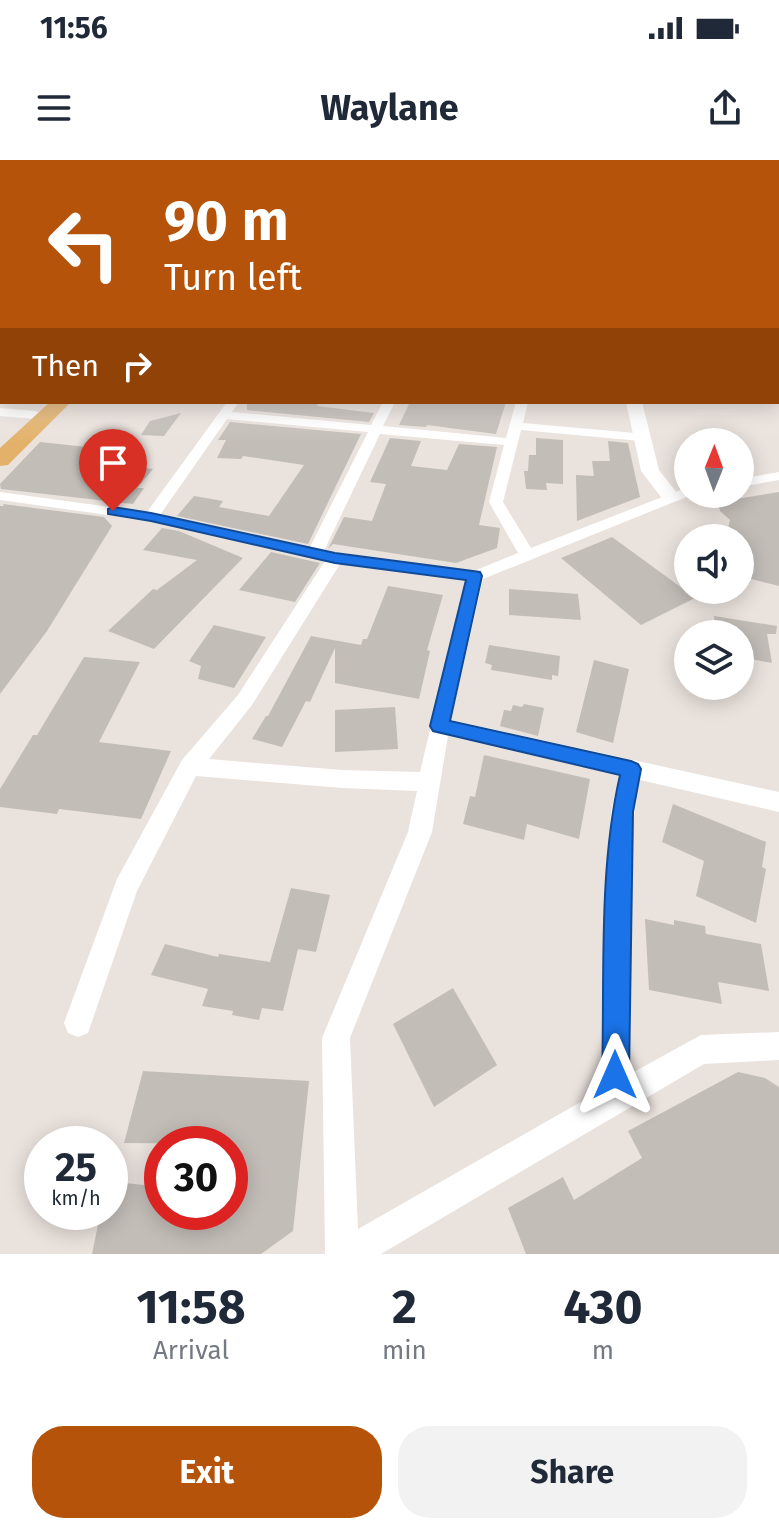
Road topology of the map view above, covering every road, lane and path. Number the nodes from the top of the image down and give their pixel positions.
1 (59, 404) edge
2 (231, 404) edge
3 (388, 404) edge
4 (522, 404) edge
5 (634, 404) edge
6 (43, 409) edge
7 (0, 412) edge
8 (223, 415) junction
9 (517, 426) junction
10 (376, 429) junction
11 (641, 437) junction
12 (510, 442) junction
13 (0, 449) edge
14 (0, 460) edge
15 (777, 477) edge
16 (754, 481) edge
17 (674, 490) edge
18 (0, 496) edge
19 (674, 497) edge
20 (151, 517) junction
21 (527, 555) junction
22 (325, 556) junction
23 (475, 576) junction
24 (440, 726) junction
25 (190, 766) junction
26 (631, 769) junction
27 (430, 782) junction
28 (779, 802) edge
29 (78, 1023) dead end
30 (779, 1046) edge
31 (615, 1100) junction
32 (342, 1254) edge
33 (348, 1254) edge

1 - 14 main road
2 - 8 street
3 - 10 street
4 - 9 street
5 - 11 street
6 - 7 street
6 - 13 main road
8 - 10 street
8 - 20 street
9 - 11 street
9 - 12 street
10 - 12 street
10 - 22 street
11 - 17 street
12 - 21 street
15 - 16 street
18 - 20 street
19 - 21 street
20 - 22 street
21 - 23 street
22 - 23 street
22 - 25 street
23 - 24 street
24 - 26 street
24 - 27 street
25 - 27 street
25 - 29 street
26 - 28 street
26 - 31 street
27 - 32 street
30 - 31 street
31 - 33 street

